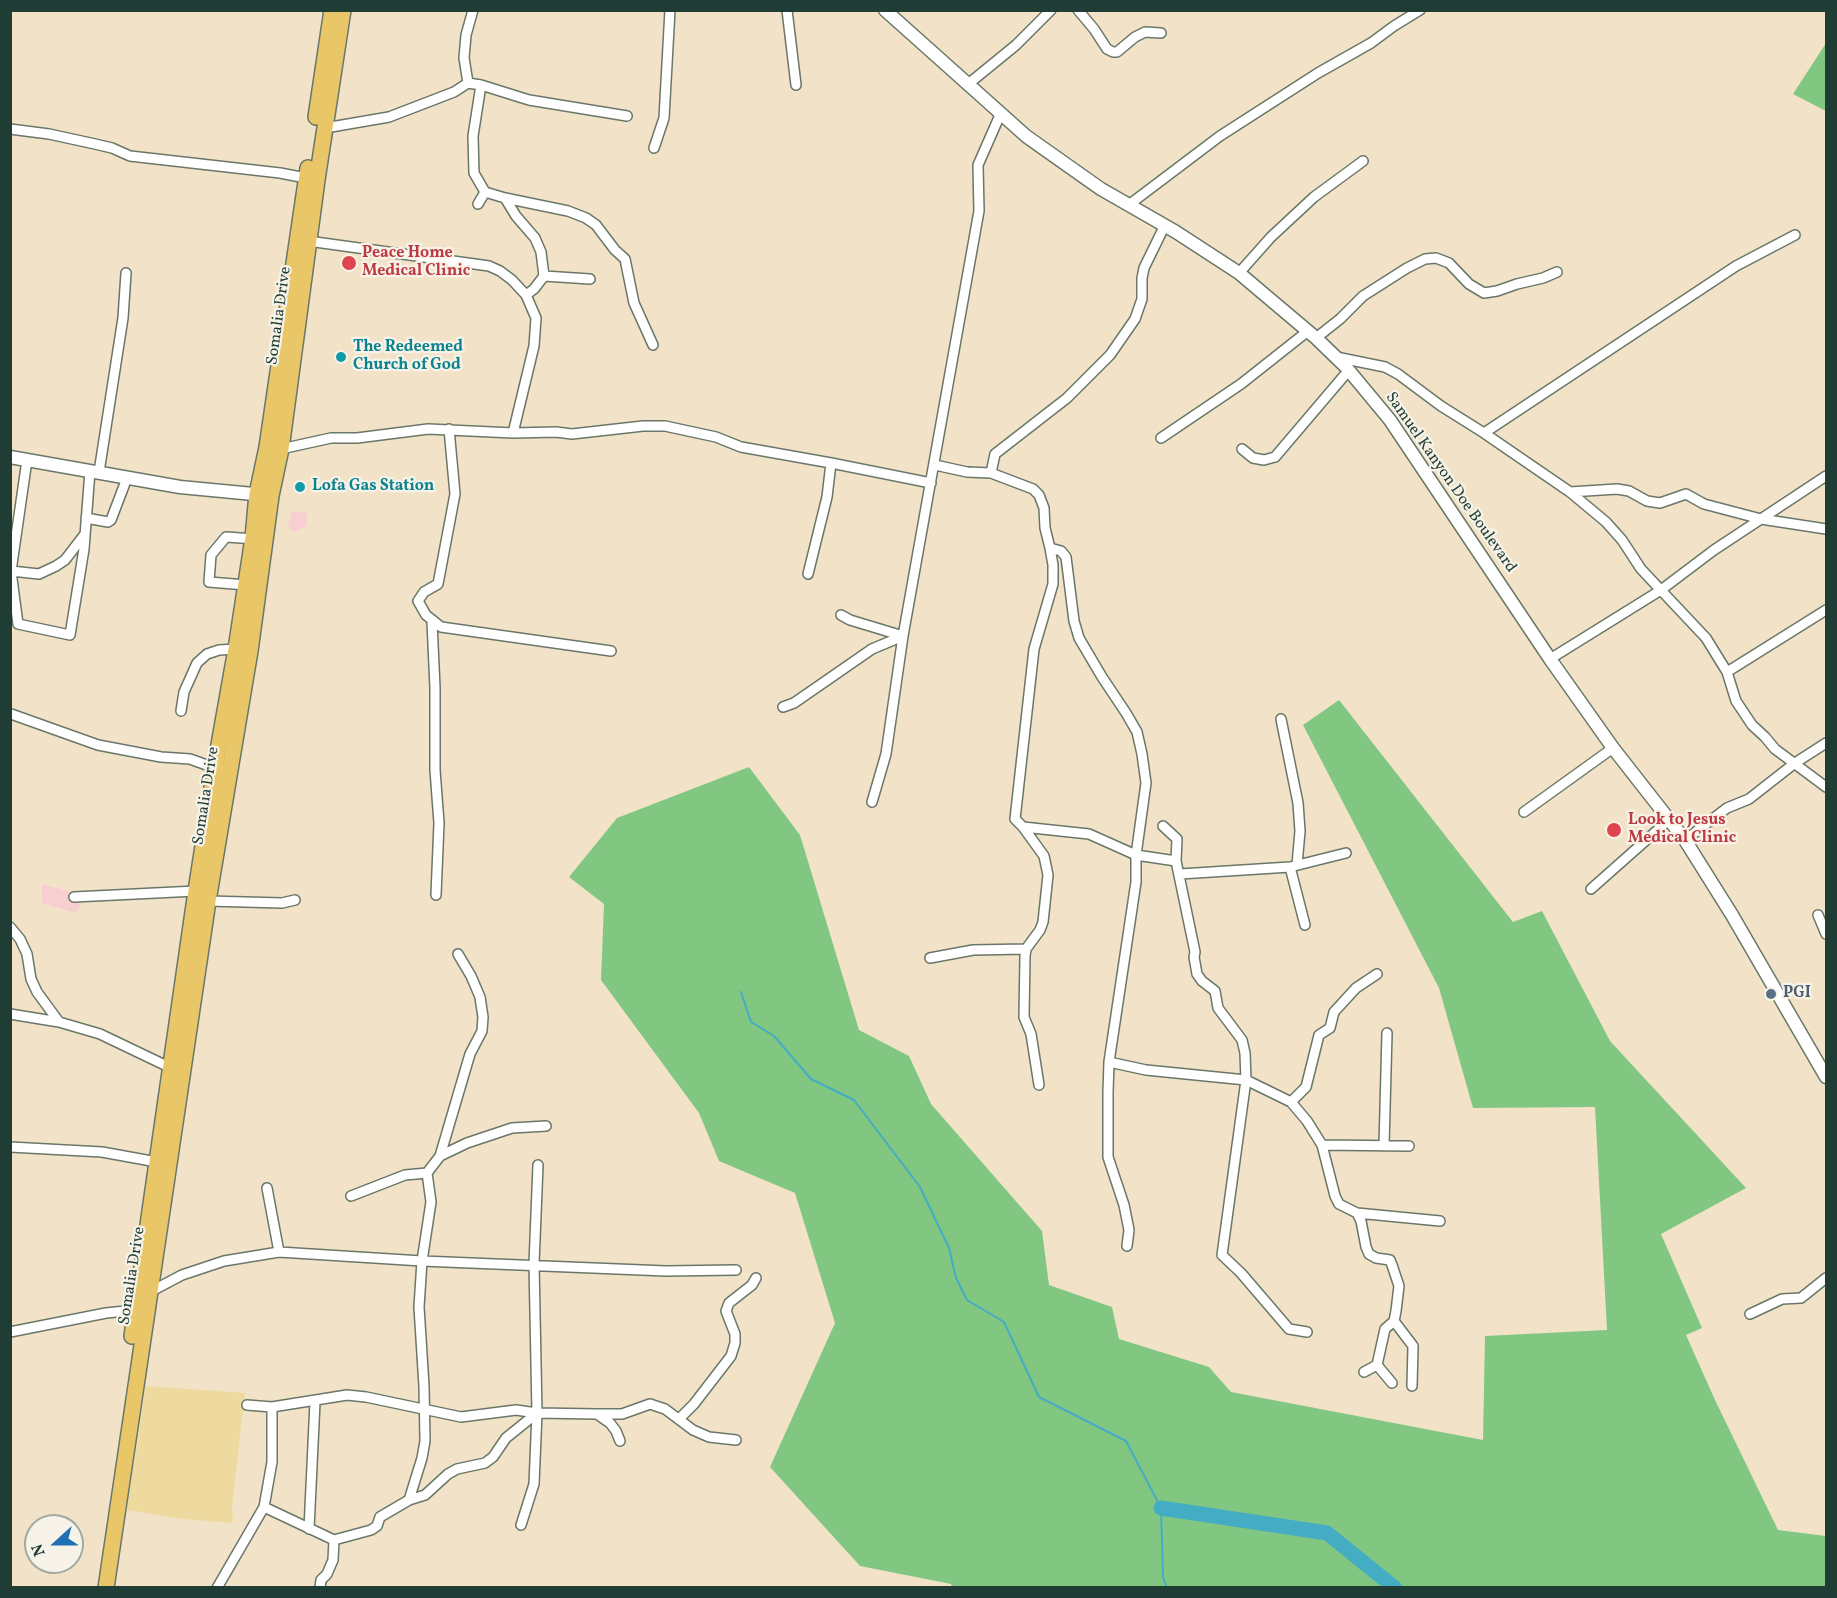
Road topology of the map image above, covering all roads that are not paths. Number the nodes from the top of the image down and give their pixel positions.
1 (332, 10) edge
2 (343, 10) edge
3 (473, 10) edge
4 (670, 10) edge
5 (787, 10) edge
6 (885, 10) edge
7 (1051, 10) edge
8 (1078, 10) edge
9 (1420, 10) edge
10 (1161, 33) dead end
11 (468, 83) junction
12 (481, 85) junction
13 (796, 85) dead end
14 (967, 85) junction
15 (1000, 115) junction
16 (627, 116) dead end
17 (325, 128) junction
18 (10, 129) edge
19 (654, 148) dead end
20 (1363, 161) dead end
21 (312, 179) junction
22 (485, 192) junction
23 (505, 198) junction
24 (478, 204) dead end
25 (1130, 204) junction
26 (1165, 225) junction
27 (1795, 236) dead end
28 (308, 241) junction
29 (1557, 272) dead end
30 (126, 273) dead end
31 (1239, 273) junction
32 (544, 276) junction
33 (590, 279) dead end
34 (526, 294) junction
35 (1312, 335) junction
36 (653, 345) dead end
37 (1336, 357) junction
38 (1349, 370) junction
39 (449, 429) junction
40 (513, 433) junction
41 (1484, 433) junction
42 (1161, 438) dead end
43 (281, 449) junction
44 (1242, 449) dead end
45 (10, 457) edge
46 (27, 460) junction
47 (831, 463) junction
48 (935, 465) junction
49 (95, 471) junction
50 (991, 473) junction
51 (1827, 476) edge
52 (127, 478) junction
53 (931, 483) junction
54 (1570, 492) junction
55 (264, 495) junction
56 (86, 518) junction
57 (1761, 519) junction
58 (1827, 529) edge
59 (86, 532) junction
60 (259, 539) junction
61 (1050, 548) junction
62 (11, 571) edge
63 (808, 574) dead end
64 (246, 585) junction
65 (1661, 590) junction
66 (1827, 610) edge
67 (841, 615) dead end
68 (432, 622) junction
69 (903, 636) junction
70 (236, 650) junction
71 (611, 651) dead end
72 (1550, 659) junction
73 (1727, 672) junction
74 (783, 707) dead end
75 (181, 711) dead end
76 (11, 714) edge
77 (1281, 719) dead end
78 (1827, 742) edge
79 (1613, 748) junction
80 (1795, 763) junction
81 (215, 768) junction
82 (1827, 787) edge
83 (872, 802) dead end
84 (1524, 812) dead end
85 (1670, 819) junction
86 (1163, 826) dead end
87 (1023, 827) junction
88 (1685, 840) junction
89 (1346, 853) dead end
90 (1136, 855) junction
91 (1176, 861) junction
92 (1293, 866) junction
93 (1180, 874) junction
94 (1591, 889) dead end
95 (436, 895) dead end
96 (202, 896) junction
97 (74, 897) dead end
98 (294, 900) dead end
99 (1818, 915) dead end
100 (1305, 925) dead end
101 (10, 927) edge
102 (1827, 934) edge
103 (1026, 949) junction
104 (458, 954) dead end
105 (930, 958) dead end
106 (1377, 974) dead end
107 (10, 1014) edge
108 (59, 1022) junction
109 (1387, 1033) dead end
110 (1109, 1062) junction
111 (171, 1068) junction
112 (1826, 1074) edge
113 (1246, 1080) junction
114 (1039, 1085) dead end
115 (1291, 1102) junction
116 (546, 1126) dead end
117 (1322, 1145) junction
118 (1384, 1146) junction
119 (1409, 1146) dead end
120 (10, 1147) edge
121 (440, 1156) junction
122 (157, 1162) junction
123 (538, 1165) dead end
124 (427, 1173) junction
125 (267, 1188) dead end
126 (351, 1196) dead end
127 (1357, 1213) junction
128 (1440, 1221) dead end
129 (1127, 1246) dead end
130 (279, 1252) junction
131 (422, 1261) junction
132 (534, 1264) junction
133 (736, 1270) dead end
134 (756, 1278) dead end
135 (1827, 1278) edge
136 (148, 1293) junction
137 (135, 1310) junction
138 (1750, 1314) dead end
139 (1394, 1321) junction
140 (10, 1332) edge
141 (1307, 1332) dead end
142 (1377, 1365) junction
143 (1364, 1372) dead end
144 (1392, 1383) dead end
145 (1412, 1386) dead end
146 (315, 1402) junction
147 (247, 1405) dead end
148 (272, 1407) junction
149 (425, 1410) junction
150 (537, 1413) junction
151 (597, 1414) junction
152 (679, 1419) junction
153 (736, 1440) dead end
154 (620, 1441) dead end
155 (409, 1500) junction
156 (264, 1507) junction
157 (521, 1525) dead end
158 (309, 1529) junction
159 (334, 1540) junction
160 (100, 1587) edge
161 (106, 1587) edge
162 (217, 1587) edge
163 (320, 1587) edge

1 - 21 main road, Somalia Drive
2 - 17 main road, Somalia Drive
3 - 11 street
4 - 19 street
5 - 13 street
6 - 14 street, Samuel Kanyon Doe Boulevard
7 - 14 street
8 - 10 street
9 - 25 street
11 - 12 street
11 - 17 street
12 - 16 street
12 - 22 street
14 - 15 street, Samuel Kanyon Doe Boulevard
15 - 25 street, Samuel Kanyon Doe Boulevard
15 - 48 street
17 - 21 main road, Somalia Drive
18 - 21 street
20 - 31 street
21 - 28 main road, Somalia Drive
21 - 55 main road, Somalia Drive
22 - 23 street
22 - 24 street
23 - 32 street
23 - 36 street
25 - 26 street, Samuel Kanyon Doe Boulevard
26 - 31 street, Samuel Kanyon Doe Boulevard
26 - 50 street
27 - 41 street
28 - 34 street
28 - 43 main road, Somalia Drive
29 - 35 street
30 - 49 street
31 - 35 street, Samuel Kanyon Doe Boulevard
32 - 33 street
32 - 34 street
34 - 40 street
35 - 37 street, Samuel Kanyon Doe Boulevard
35 - 42 street
37 - 38 street, Samuel Kanyon Doe Boulevard
37 - 41 street
38 - 44 street
38 - 72 street, Samuel Kanyon Doe Boulevard
39 - 40 street
39 - 43 street
39 - 68 street
40 - 47 street
41 - 54 street
43 - 55 main road, Somalia Drive
45 - 46 street
46 - 49 street
46 - 62 street
47 - 53 street
47 - 63 street
48 - 50 street
48 - 53 street
49 - 52 street
49 - 56 street
50 - 61 street
51 - 57 street
52 - 55 street
52 - 56 street
53 - 69 street
54 - 57 street
54 - 65 street
55 - 60 main road, Somalia Drive
56 - 59 street
57 - 58 street
57 - 65 street
59 - 62 street
59 - 62 street
60 - 64 main road, Somalia Drive
60 - 64 street
60 - 96 main road, Somalia Drive
61 - 87 street
61 - 90 street
64 - 70 main road, Somalia Drive
65 - 72 street
65 - 73 street
66 - 73 street
67 - 69 street
68 - 71 street
68 - 95 street
69 - 74 street
69 - 83 street
70 - 75 street
70 - 81 main road, Somalia Drive
72 - 79 street, Samuel Kanyon Doe Boulevard
73 - 80 street
76 - 81 street
77 - 92 street
78 - 80 street
79 - 84 street
79 - 85 street, Samuel Kanyon Doe Boulevard
80 - 82 street
80 - 88 street
81 - 96 main road, Somalia Drive
85 - 88 street, Samuel Kanyon Doe Boulevard
85 - 94 street
86 - 91 street
87 - 90 street
87 - 103 street
88 - 112 street, Samuel Kanyon Doe Boulevard
89 - 92 street
90 - 91 street
90 - 110 street
91 - 93 street
92 - 93 street
92 - 100 street
93 - 113 street
96 - 97 street
96 - 98 street
96 - 111 main road, Somalia Drive
96 - 136 main road, Somalia Drive
99 - 102 street
101 - 108 street
103 - 105 street
103 - 114 street
104 - 121 street
106 - 115 street
107 - 108 street
108 - 111 street
109 - 118 street
110 - 113 street
110 - 129 street
111 - 122 main road, Somalia Drive
113 - 115 street
113 - 141 street
115 - 117 street
116 - 121 street
117 - 118 street
117 - 127 street
118 - 119 street
120 - 122 street
121 - 124 street
122 - 137 main road, Somalia Drive
123 - 132 street
124 - 126 street
124 - 131 street
125 - 130 street
127 - 128 street
127 - 139 street
130 - 131 street
130 - 136 street
131 - 132 street
131 - 149 street
132 - 133 street
132 - 150 street
134 - 152 street
135 - 138 street
136 - 161 main road, Somalia Drive
137 - 140 street
137 - 160 main road, Somalia Drive
139 - 142 street
139 - 145 street
142 - 143 street
142 - 144 street
146 - 148 street
146 - 149 street
146 - 158 street
147 - 148 street
148 - 156 street
149 - 150 street
149 - 155 street
150 - 151 street
150 - 155 street
150 - 157 street
151 - 152 street
151 - 154 street
152 - 153 street
155 - 159 street
156 - 158 street
156 - 162 street
158 - 159 street
159 - 163 street

